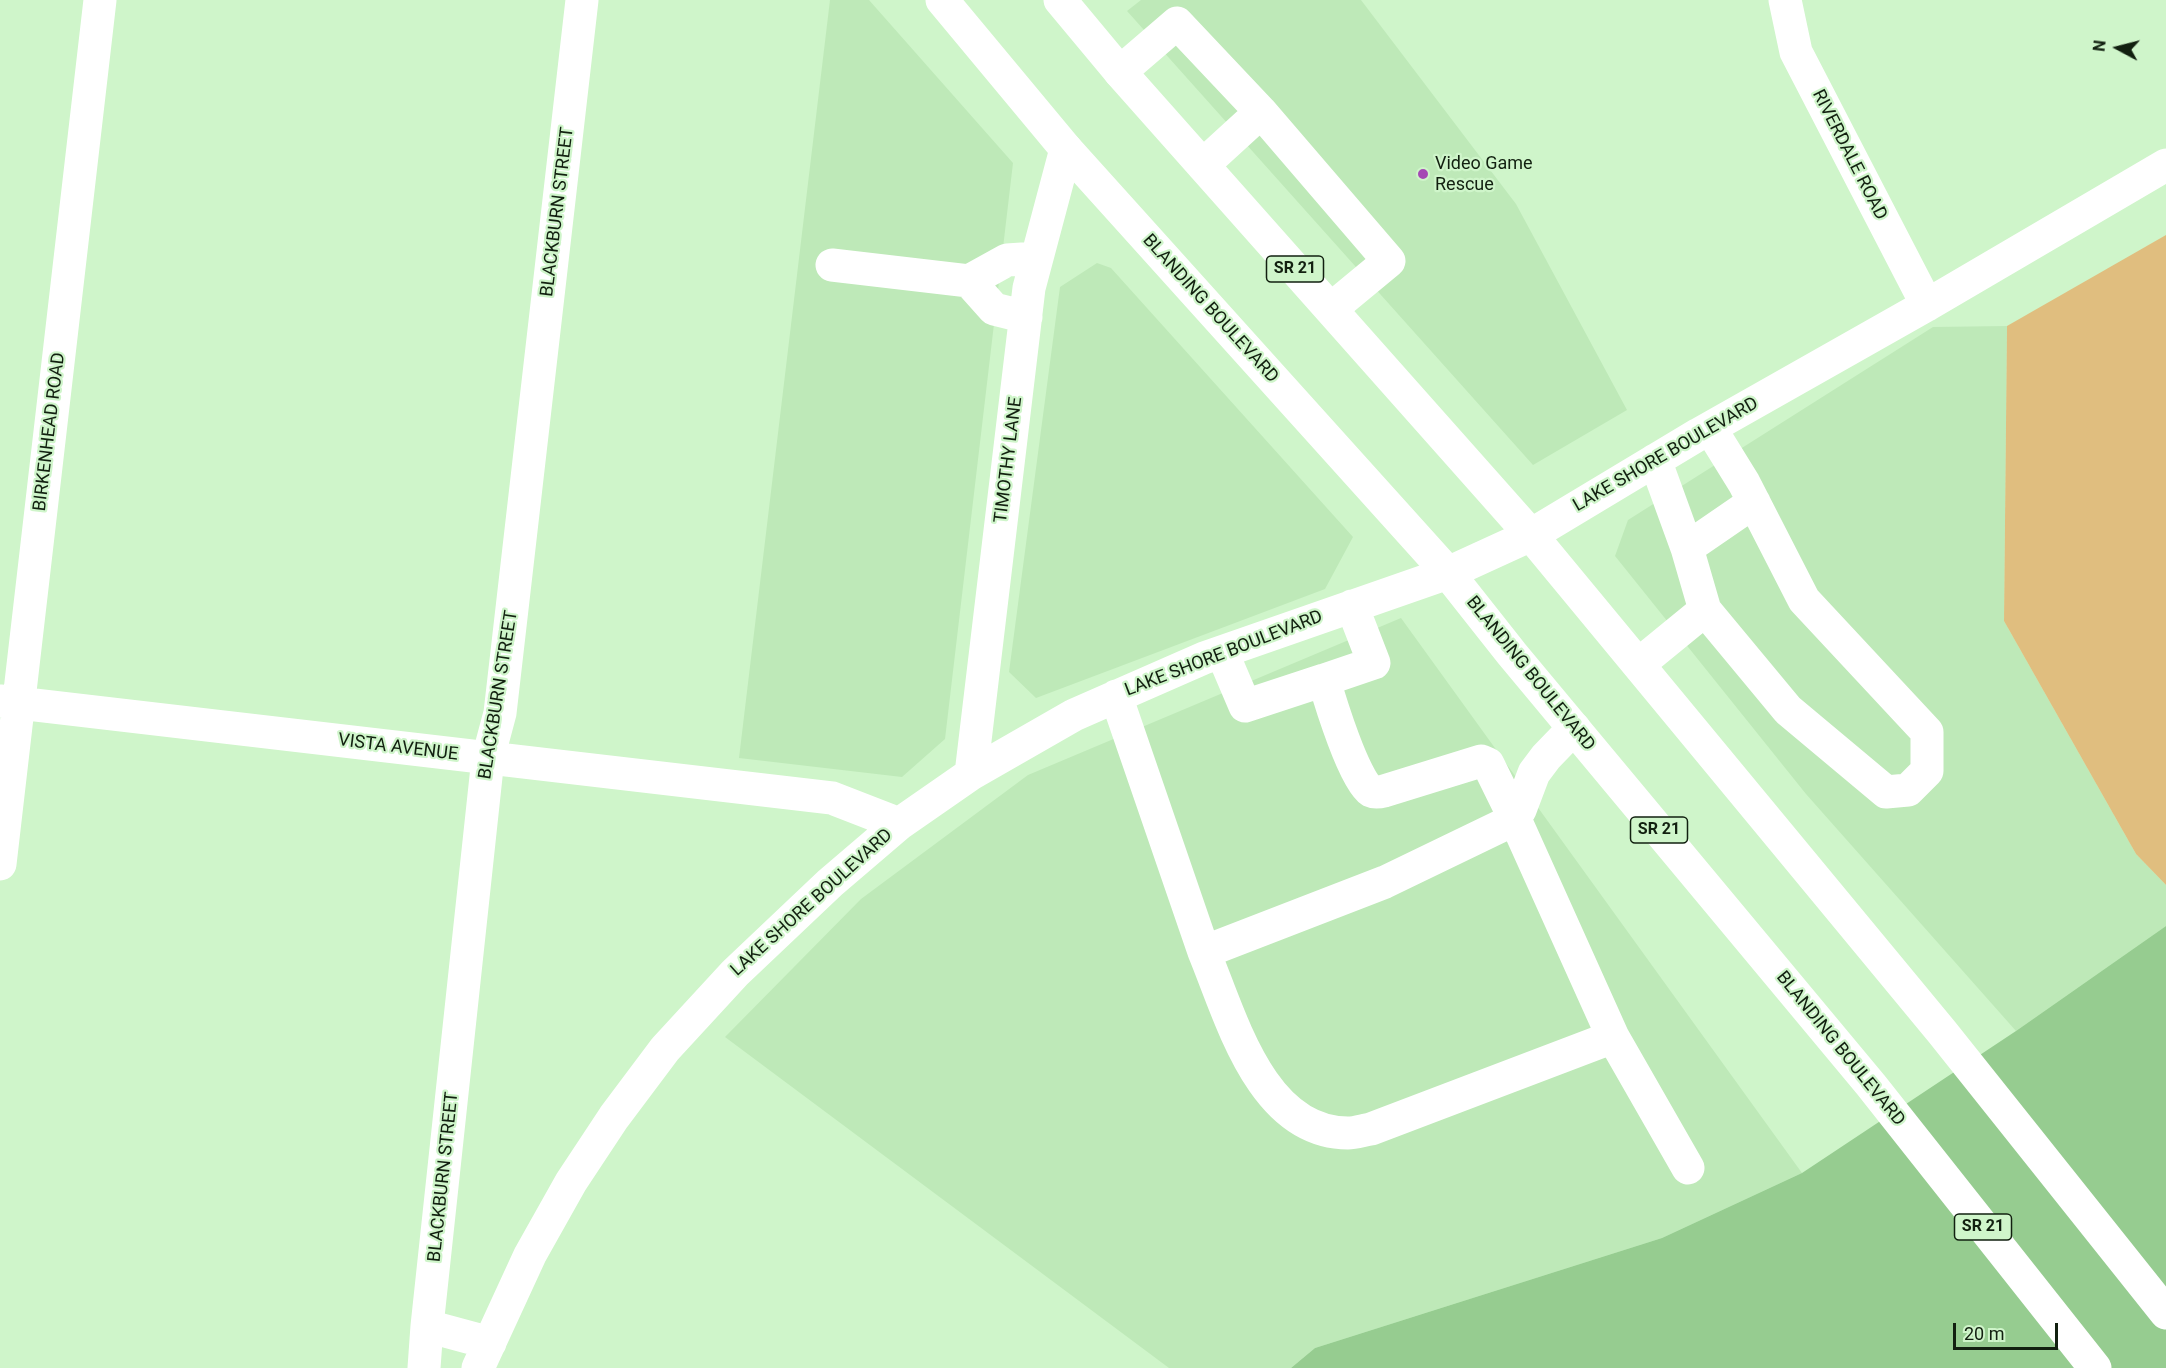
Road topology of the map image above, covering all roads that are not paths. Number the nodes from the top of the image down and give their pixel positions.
1 (100, 0) edge
2 (582, 0) edge
3 (942, 0) edge
4 (1785, 0) edge
5 (1072, 4) edge
6 (1120, 72) junction
7 (1261, 112) junction
8 (1066, 149) junction
9 (1203, 165) junction
10 (2166, 165) edge
11 (1037, 258) junction
12 (832, 265) dead end
13 (969, 281) junction
14 (1927, 305) junction
15 (1331, 309) junction
16 (1026, 317) junction
17 (1710, 428) junction
18 (1656, 460) junction
19 (1754, 502) junction
20 (1531, 535) junction
21 (1687, 548) junction
22 (1448, 573) junction
23 (1352, 606) junction
24 (1705, 610) junction
25 (1222, 652) junction
26 (1639, 664) junction
27 (1324, 680) junction
28 (1116, 696) junction
29 (9, 702) edge
30 (1574, 728) junction
31 (488, 759) junction
32 (971, 774) junction
33 (1514, 816) junction
34 (899, 824) junction
35 (0, 864) edge
36 (1204, 952) junction
37 (1613, 1037) junction
38 (1688, 1168) dead end
39 (2166, 1313) edge
40 (428, 1326) junction
41 (484, 1355) edge
42 (424, 1368) edge
43 (2095, 1368) edge

1 - 29 street, BIRKENHEAD ROAD
2 - 31 street, BLACKBURN STREET
3 - 8 street, BLANDING BOULEVARD / SR 21
4 - 14 street, RIVERDALE ROAD
5 - 6 street, SR 21
6 - 7 street
6 - 9 street, SR 21
7 - 9 street
7 - 15 street
8 - 11 street, TIMOTHY LANE
8 - 22 street, BLANDING BOULEVARD / SR 21
9 - 15 street, SR 21
10 - 14 street, LAKE SHORE BOULEVARD
11 - 13 street
11 - 16 street, TIMOTHY LANE
12 - 13 street
13 - 16 street
14 - 17 street, LAKE SHORE BOULEVARD
15 - 20 street, SR 21
16 - 32 street, TIMOTHY LANE
17 - 18 street, LAKE SHORE BOULEVARD
17 - 19 street
18 - 20 street, LAKE SHORE BOULEVARD
18 - 21 street
19 - 21 street
19 - 24 street
20 - 22 street, LAKE SHORE BOULEVARD
20 - 26 street, SR 21
21 - 24 street
22 - 23 street, LAKE SHORE BOULEVARD
22 - 30 street, BLANDING BOULEVARD / SR 21
23 - 25 street, LAKE SHORE BOULEVARD
23 - 27 street
24 - 26 street
25 - 27 street
25 - 28 street, LAKE SHORE BOULEVARD
26 - 39 street, SR 21
27 - 33 street
28 - 32 street, LAKE SHORE BOULEVARD
28 - 36 street
29 - 31 street, VISTA AVENUE
29 - 35 street, BIRKENHEAD ROAD
30 - 33 street
30 - 43 street, BLANDING BOULEVARD / SR 21
31 - 34 street, VISTA AVENUE
31 - 40 street, BLACKBURN STREET
32 - 34 street, LAKE SHORE BOULEVARD
33 - 36 street
33 - 37 street
34 - 41 street, LAKE SHORE BOULEVARD
36 - 37 street
37 - 38 street
40 - 41 street
40 - 42 street, BLACKBURN STREET

